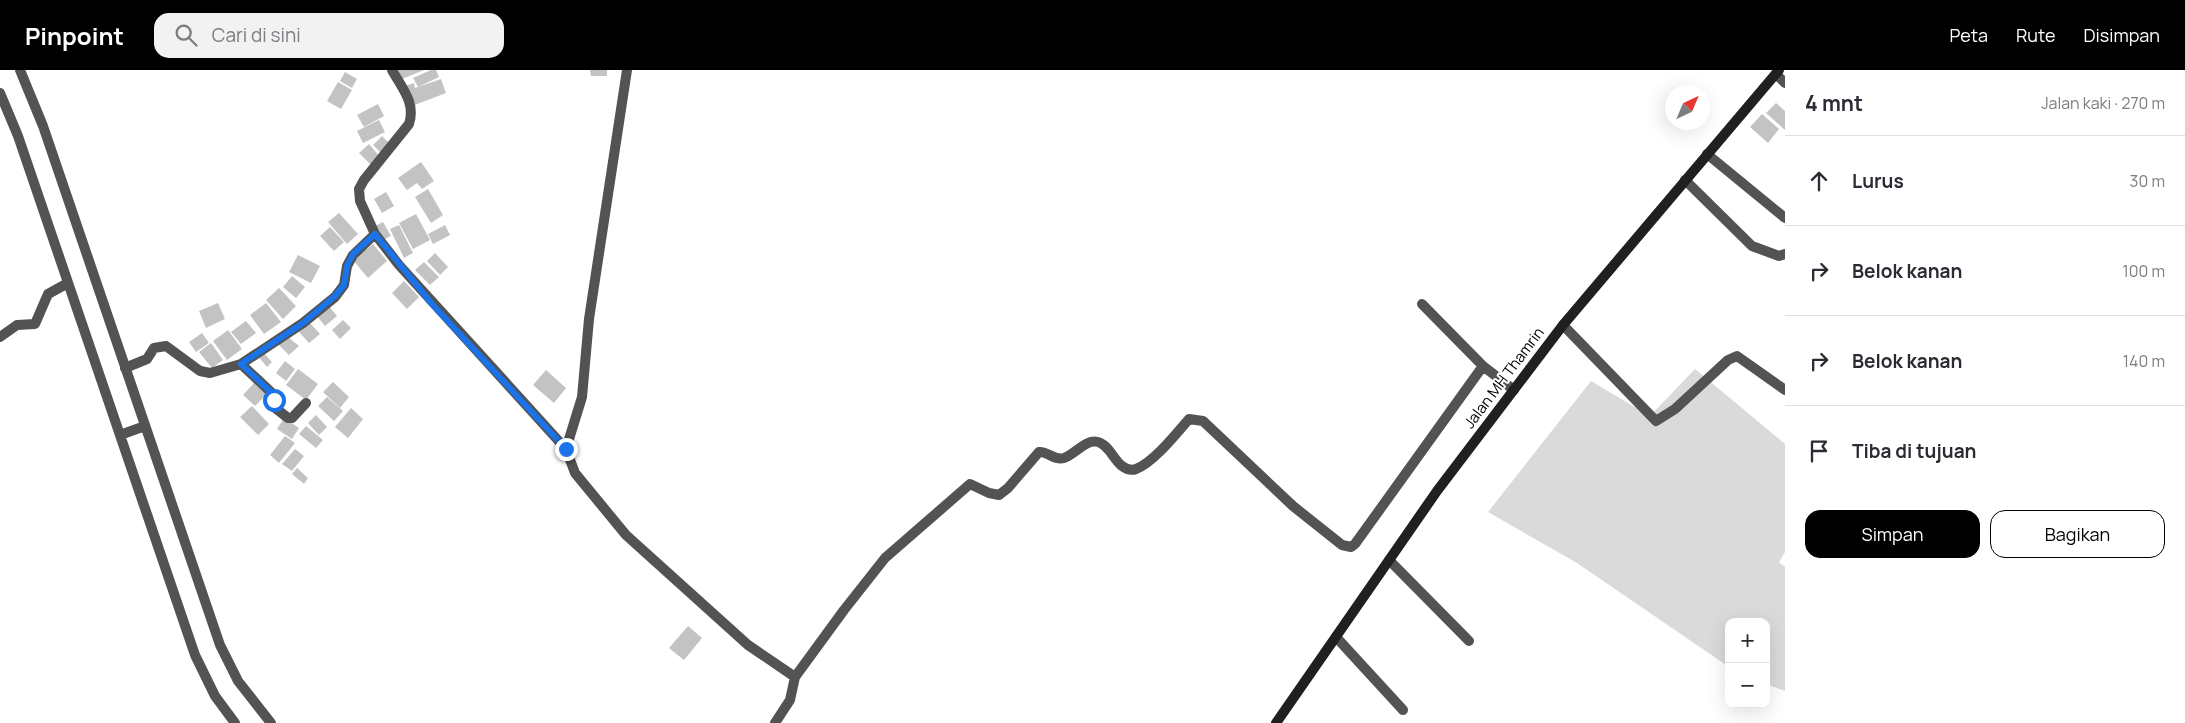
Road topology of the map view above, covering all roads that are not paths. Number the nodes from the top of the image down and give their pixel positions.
1 (20, 70) edge
2 (392, 70) edge
3 (626, 70) edge
4 (1778, 72) edge
5 (1785, 83) edge
6 (0, 93) edge
7 (1706, 154) junction
8 (1685, 180) junction
9 (1785, 218) edge
10 (375, 234) junction
11 (1785, 254) edge
12 (68, 283) junction
13 (1422, 304) dead end
14 (1563, 325) junction
15 (0, 337) edge
16 (241, 364) junction
17 (1483, 366) junction
18 (125, 368) junction
19 (1514, 390) junction
20 (1785, 390) edge
21 (306, 403) dead end
22 (145, 426) junction
23 (120, 435) junction
24 (566, 449) junction
25 (1389, 560) junction
26 (1336, 637) junction
27 (1469, 642) dead end
28 (795, 677) junction
29 (1403, 710) dead end
30 (235, 723) edge
31 (271, 723) edge
32 (775, 723) edge
33 (1276, 723) edge

1 - 18 street
2 - 10 street
3 - 24 street
4 - 5 street
4 - 7 street, Jalan MH Thamrin
6 - 12 street
7 - 8 street, Jalan MH Thamrin
7 - 9 street
8 - 11 street
8 - 14 street, Jalan MH Thamrin
10 - 16 street
10 - 24 street
12 - 15 street
12 - 23 street
13 - 17 street
14 - 19 street, Jalan MH Thamrin
14 - 20 street
16 - 18 street
16 - 21 street
17 - 19 street
17 - 28 street
18 - 22 street
19 - 25 street, Jalan MH Thamrin
22 - 23 street
22 - 31 street
23 - 30 street
24 - 28 street
25 - 26 street, Jalan MH Thamrin
25 - 27 street
26 - 29 street
26 - 33 street, Jalan MH Thamrin
28 - 32 street

